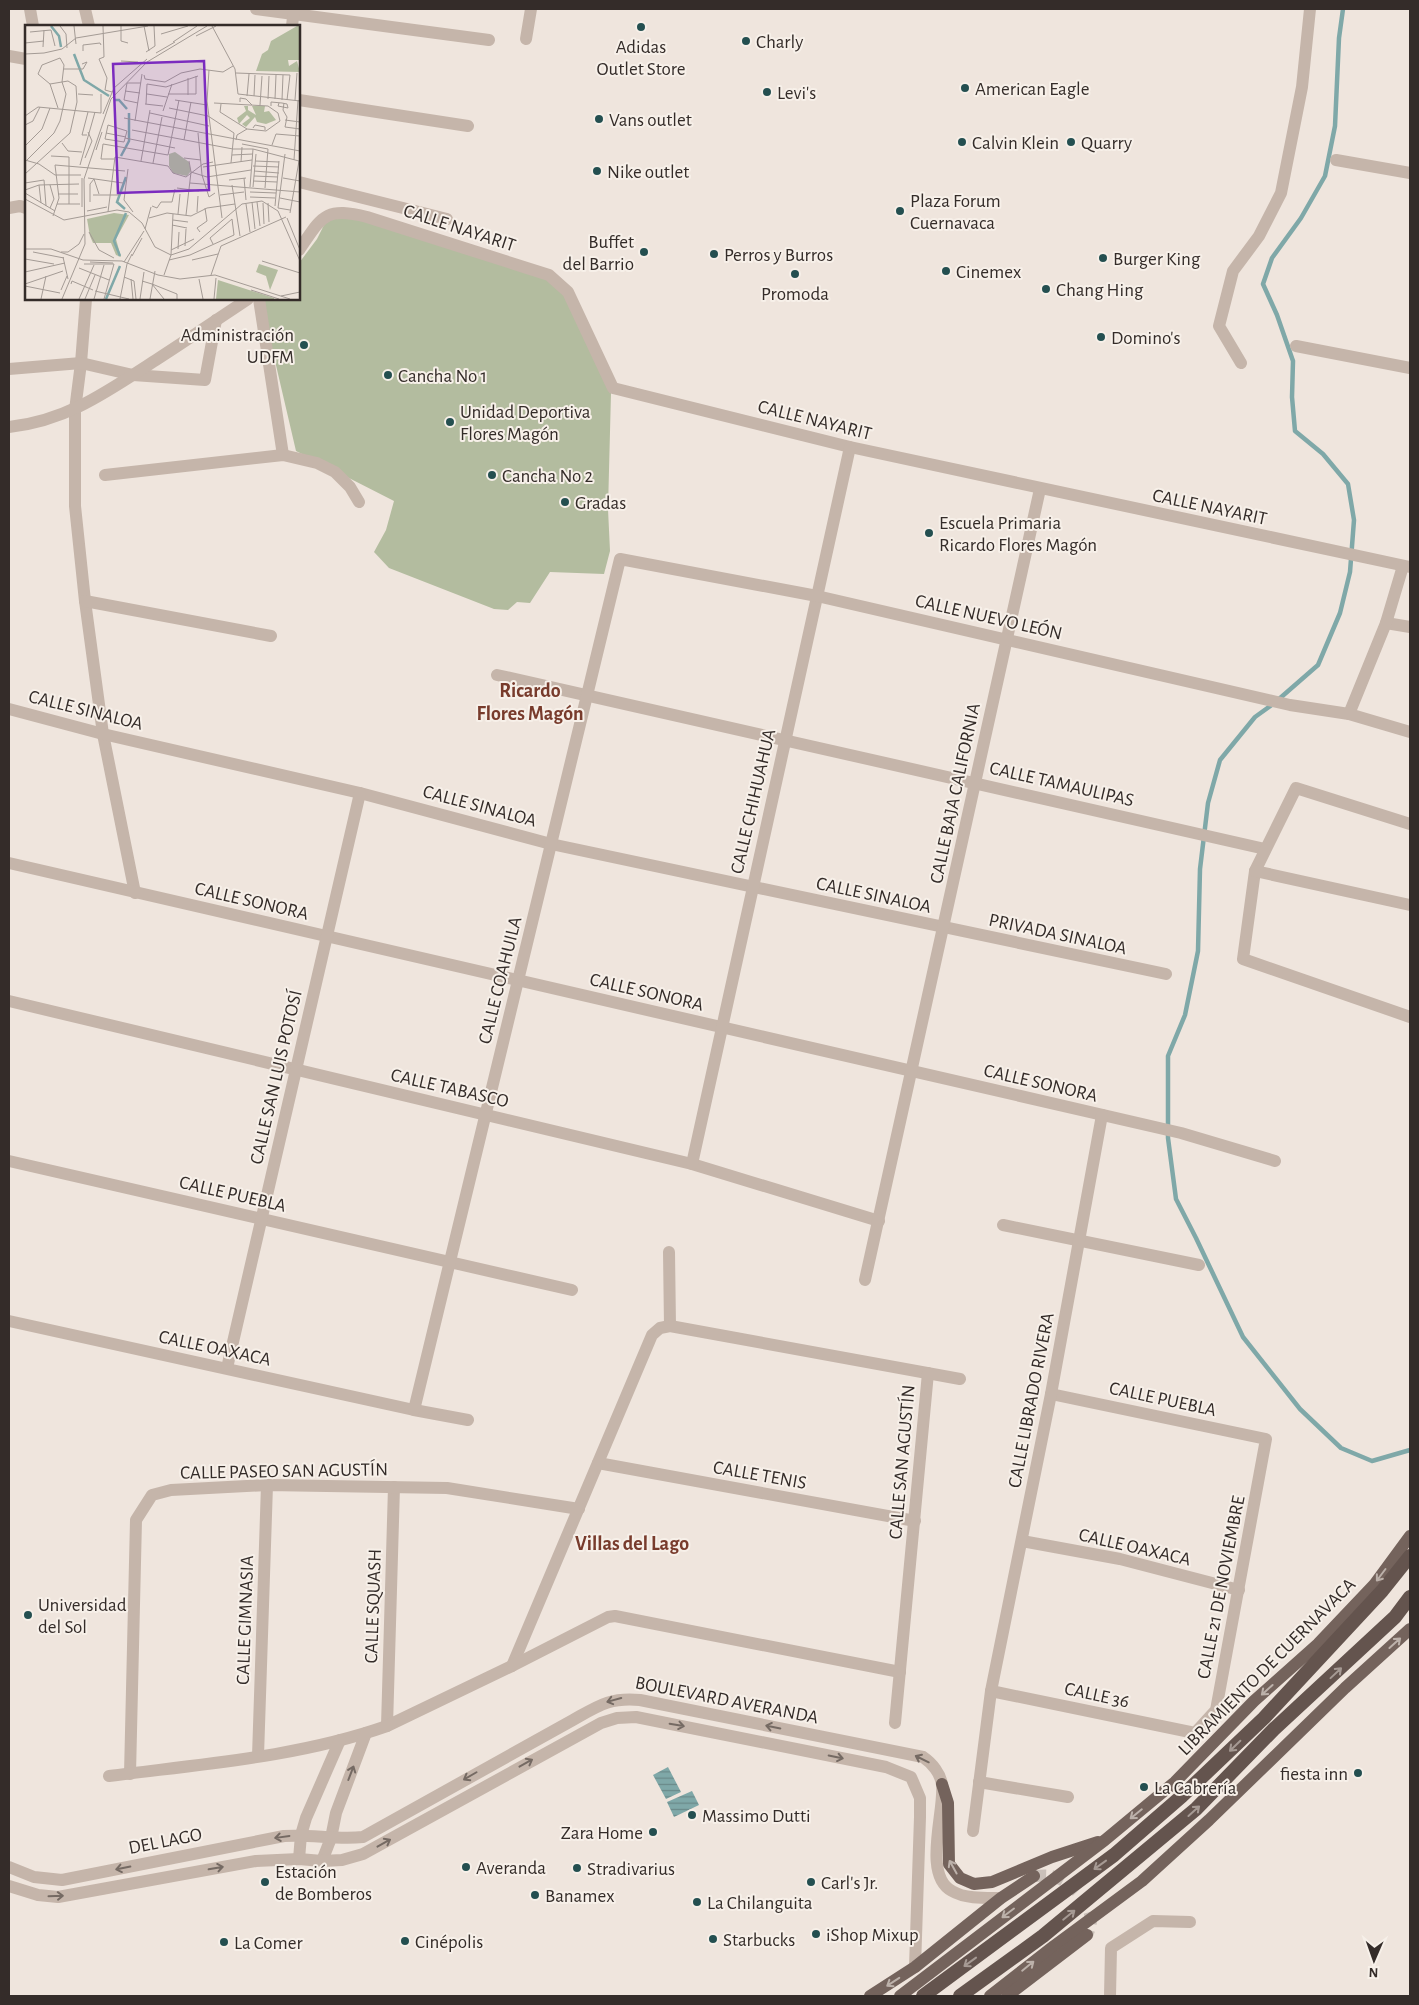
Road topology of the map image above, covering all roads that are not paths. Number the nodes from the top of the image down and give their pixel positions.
1 (30, 9) edge
2 (85, 9) edge
3 (256, 9) edge
4 (531, 9) edge
5 (1310, 9) edge
6 (293, 16) edge
7 (33, 25) edge
8 (90, 25) edge
9 (526, 39) dead end
10 (489, 40) dead end
11 (9, 56) edge
12 (25, 59) edge
13 (300, 100) edge
14 (468, 126) dead end
15 (1336, 160) dead end
16 (1410, 173) edge
17 (300, 182) edge
18 (9, 208) edge
19 (25, 208) edge
20 (447, 220) dead end
21 (300, 249) edge
22 (86, 300) edge
23 (246, 300) edge
24 (259, 300) edge
25 (216, 320) junction
26 (1296, 346) dead end
27 (81, 362) junction
28 (1241, 363) dead end
29 (1410, 368) edge
30 (9, 369) edge
31 (133, 374) junction
32 (74, 410) junction
33 (9, 427) edge
34 (850, 447) junction
35 (283, 455) junction
36 (105, 476) dead end
37 (1040, 489) junction
38 (359, 502) dead end
39 (620, 559) joint
40 (1407, 566) edge
41 (817, 596) junction
42 (86, 601) junction
43 (1386, 622) junction
44 (1410, 627) edge
45 (271, 636) dead end
46 (1007, 640) junction
47 (498, 675) dead end
48 (587, 695) junction
49 (9, 708) edge
50 (1349, 714) junction
51 (1410, 732) edge
52 (103, 734) junction
53 (785, 740) junction
54 (975, 783) junction
55 (360, 793) junction
56 (1410, 824) edge
57 (551, 844) junction
58 (1265, 849) junction
59 (9, 863) edge
60 (1255, 871) junction
61 (752, 888) junction
62 (136, 893) junction
63 (1410, 905) edge
64 (943, 928) junction
65 (327, 937) junction
66 (1166, 974) dead end
67 (518, 981) junction
68 (9, 1001) edge
69 (1410, 1017) edge
70 (721, 1027) junction
71 (296, 1069) junction
72 (912, 1071) junction
73 (485, 1114) junction
74 (1102, 1115) junction
75 (9, 1161) edge
76 (1275, 1161) dead end
77 (692, 1164) junction
78 (262, 1219) junction
79 (879, 1221) junction
80 (1003, 1225) dead end
81 (1080, 1241) junction
82 (669, 1252) dead end
83 (450, 1262) junction
84 (1198, 1265) dead end
85 (865, 1280) dead end
86 (572, 1290) dead end
87 (9, 1320) edge
88 (670, 1326) junction
89 (227, 1368) junction
90 (928, 1373) junction
91 (960, 1379) dead end
92 (1051, 1394) junction
93 (414, 1410) junction
94 (468, 1420) dead end
95 (1266, 1440) joint
96 (598, 1463) junction
97 (266, 1485) junction
98 (394, 1487) junction
99 (579, 1509) junction
100 (914, 1522) junction
101 (1410, 1536) edge
102 (1022, 1541) junction
103 (1410, 1556) edge
104 (1240, 1590) junction
105 (1410, 1597) edge
106 (1410, 1629) edge
107 (512, 1666) junction
108 (900, 1672) junction
109 (991, 1691) junction
110 (588, 1712) junction
111 (702, 1713) junction
112 (573, 1720) junction
113 (895, 1723) dead end
114 (387, 1726) junction
115 (592, 1727) junction
116 (698, 1728) junction
117 (366, 1733) junction
118 (1195, 1733) joint
119 (576, 1735) junction
120 (340, 1740) junction
121 (258, 1756) junction
122 (130, 1774) junction
123 (109, 1776) dead end
124 (979, 1782) junction
125 (942, 1784) junction
126 (452, 1787) junction
127 (438, 1795) junction
128 (1068, 1797) dead end
129 (459, 1801) junction
130 (446, 1808) junction
131 (920, 1817) junction
132 (939, 1817) junction
133 (973, 1831) dead end
134 (301, 1835) junction
135 (331, 1838) junction
136 (1105, 1840) junction
137 (254, 1842) junction
138 (300, 1859) junction
139 (256, 1861) junction
140 (322, 1861) junction
141 (9, 1867) edge
142 (1034, 1876) tunnel mouth
143 (9, 1886) edge
144 (1001, 1898) junction
145 (1190, 1922) dead end
146 (1087, 1935) dead end
147 (915, 1967) junction
148 (870, 1996) edge
149 (900, 1996) edge
150 (923, 1996) edge
151 (960, 1996) edge
152 (990, 1996) edge
153 (1007, 1996) edge
154 (1110, 1996) edge

1 - 7 street
2 - 8 street
3 - 6 street
4 - 9 street
5 - 28 street
6 - 10 street
11 - 12 street
13 - 14 street
15 - 16 street
17 - 20 street
18 - 19 street
21 - 34 street, CALLE NAYARIT
22 - 27 street
23 - 25 street
24 - 35 street
25 - 31 street
25 - 31 street
26 - 29 street
27 - 30 street
27 - 31 street
27 - 32 street
31 - 32 street
32 - 33 street
32 - 42 street
34 - 37 street, CALLE NAYARIT
34 - 41 street, CALLE CHIHUAHUA
35 - 36 street
35 - 38 street
37 - 40 street, CALLE NAYARIT
37 - 46 street, CALLE BAJA CALIFORNIA
39 - 41 street, CALLE NUEVO LEÓN
39 - 48 street, CALLE COAHUILA
40 - 43 street
41 - 46 street, CALLE NUEVO LEÓN
41 - 53 street, CALLE CHIHUAHUA
42 - 45 street
42 - 52 street
43 - 44 street
43 - 50 street
46 - 50 street, CALLE NUEVO LEÓN
46 - 54 street, CALLE BAJA CALIFORNIA
47 - 48 street, CALLE TAMAULIPAS
48 - 53 street, CALLE TAMAULIPAS
48 - 57 street, CALLE COAHUILA
49 - 52 street, CALLE SINALOA
50 - 51 street, CALLE NUEVO LEÓN
52 - 55 street, CALLE SINALOA
52 - 62 street
53 - 54 street, CALLE TAMAULIPAS
53 - 61 street, CALLE CHIHUAHUA
54 - 58 street, CALLE TAMAULIPAS
54 - 64 street, CALLE BAJA CALIFORNIA
55 - 57 street, CALLE SINALOA
55 - 65 street, CALLE SAN LUIS POTOSÍ
56 - 58 street
57 - 61 street, CALLE SINALOA
57 - 67 street, CALLE COAHUILA
58 - 60 street
59 - 62 street, CALLE SONORA
60 - 63 street
60 - 69 street
61 - 64 street, CALLE SINALOA
61 - 70 street, CALLE CHIHUAHUA
62 - 65 street, CALLE SONORA
64 - 66 street, PRIVADA SINALOA
64 - 72 street, CALLE BAJA CALIFORNIA
65 - 67 street, CALLE SONORA
65 - 71 street, CALLE SAN LUIS POTOSÍ
67 - 70 street, CALLE SONORA
67 - 73 street, CALLE COAHUILA
68 - 71 street, CALLE TABASCO
70 - 72 street, CALLE SONORA
70 - 77 street, CALLE CHIHUAHUA
71 - 73 street, CALLE TABASCO
71 - 78 street, CALLE SAN LUIS POTOSÍ
72 - 74 street, CALLE SONORA
72 - 79 street, CALLE BAJA CALIFORNIA
73 - 77 street, CALLE TABASCO
73 - 83 street, CALLE COAHUILA
74 - 76 street, CALLE SONORA
74 - 81 street, CALLE LIBRADO RIVERA
75 - 78 street, CALLE PUEBLA
77 - 79 street, CALLE TABASCO
78 - 83 street, CALLE PUEBLA
78 - 89 street, CALLE SAN LUIS POTOSÍ
79 - 85 street, CALLE BAJA CALIFORNIA
80 - 81 street
81 - 84 street
81 - 92 street, CALLE LIBRADO RIVERA
82 - 88 street
83 - 86 street, CALLE PUEBLA
83 - 93 street, CALLE COAHUILA
87 - 89 street, CALLE OAXACA
88 - 90 street, CALLE SAN AGUSTÍN
88 - 96 street
89 - 93 street, CALLE OAXACA
90 - 91 street
90 - 100 street, CALLE SAN AGUSTÍN
92 - 95 street, CALLE PUEBLA
92 - 102 street, CALLE LIBRADO RIVERA
93 - 94 street, CALLE OAXACA
95 - 104 street, CALLE 21 DE NOVIEMBRE
96 - 99 street
96 - 100 street, CALLE TENIS
97 - 98 street, CALLE PASEO SAN AGUSTÍN
97 - 121 street, CALLE GIMNASIA
97 - 122 street, CALLE PASEO SAN AGUSTÍN
98 - 99 street, CALLE PASEO SAN AGUSTÍN
98 - 114 street, CALLE SQUASH
99 - 107 street
100 - 108 street, CALLE SAN AGUSTÍN
101 -> 136 main road, LIBRAMIENTO DE CUERNAVACA
102 - 104 street, CALLE OAXACA
102 - 109 street, CALLE LIBRADO RIVERA
103 -> 150 highway
104 - 118 street, CALLE 21 DE NOVIEMBRE
151 -> 105 highway
152 -> 106 main road
107 - 108 street
107 - 114 street
108 - 113 street, CALLE SAN AGUSTÍN
109 - 118 street, CALLE 36
109 - 124 street, CALLE LIBRADO RIVERA
111 -> 110 street, BOULEVARD AVERANDA
110 - 112 street, BOULEVARD AVERANDA
110 - 115 street
111 - 116 street
125 -> 111 street, BOULEVARD AVERANDA
112 - 119 street
112 -> 126 street, BOULEVARD AVERANDA
114 - 117 street
115 -> 116 street, BOULEVARD AVERANDA
115 - 119 street, BOULEVARD AVERANDA
116 -> 131 street, BOULEVARD AVERANDA
117 - 120 street
135 -> 117 street
129 -> 119 street, BOULEVARD AVERANDA
120 - 121 street
120 - 134 street
121 - 122 street
122 - 123 street
124 - 128 street
124 - 133 street, CALLE LIBRADO RIVERA
125 - 132 street
136 -> 125 main road
126 - 127 street, BOULEVARD AVERANDA
126 - 129 street
127 - 130 street
127 - 135 street, BOULEVARD AVERANDA
129 - 130 street, BOULEVARD AVERANDA
140 -> 130 street, BOULEVARD AVERANDA
131 - 132 street
131 - 147 street, BOULEVARD AVERANDA
132 - 144 street
134 - 135 street, DEL LAGO
134 -> 137 street, DEL LAGO
134 - 138 street
135 - 140 street
136 -> 149 main road, LIBRAMIENTO DE CUERNAVACA
137 - 139 street
137 -> 141 street, DEL LAGO
138 - 139 street, DEL LAGO
138 - 140 street, DEL LAGO
143 -> 139 street, DEL LAGO
142 - 144 main road
144 - 147 main road
145 - 154 street
146 - 153 main road
147 -> 148 main road

